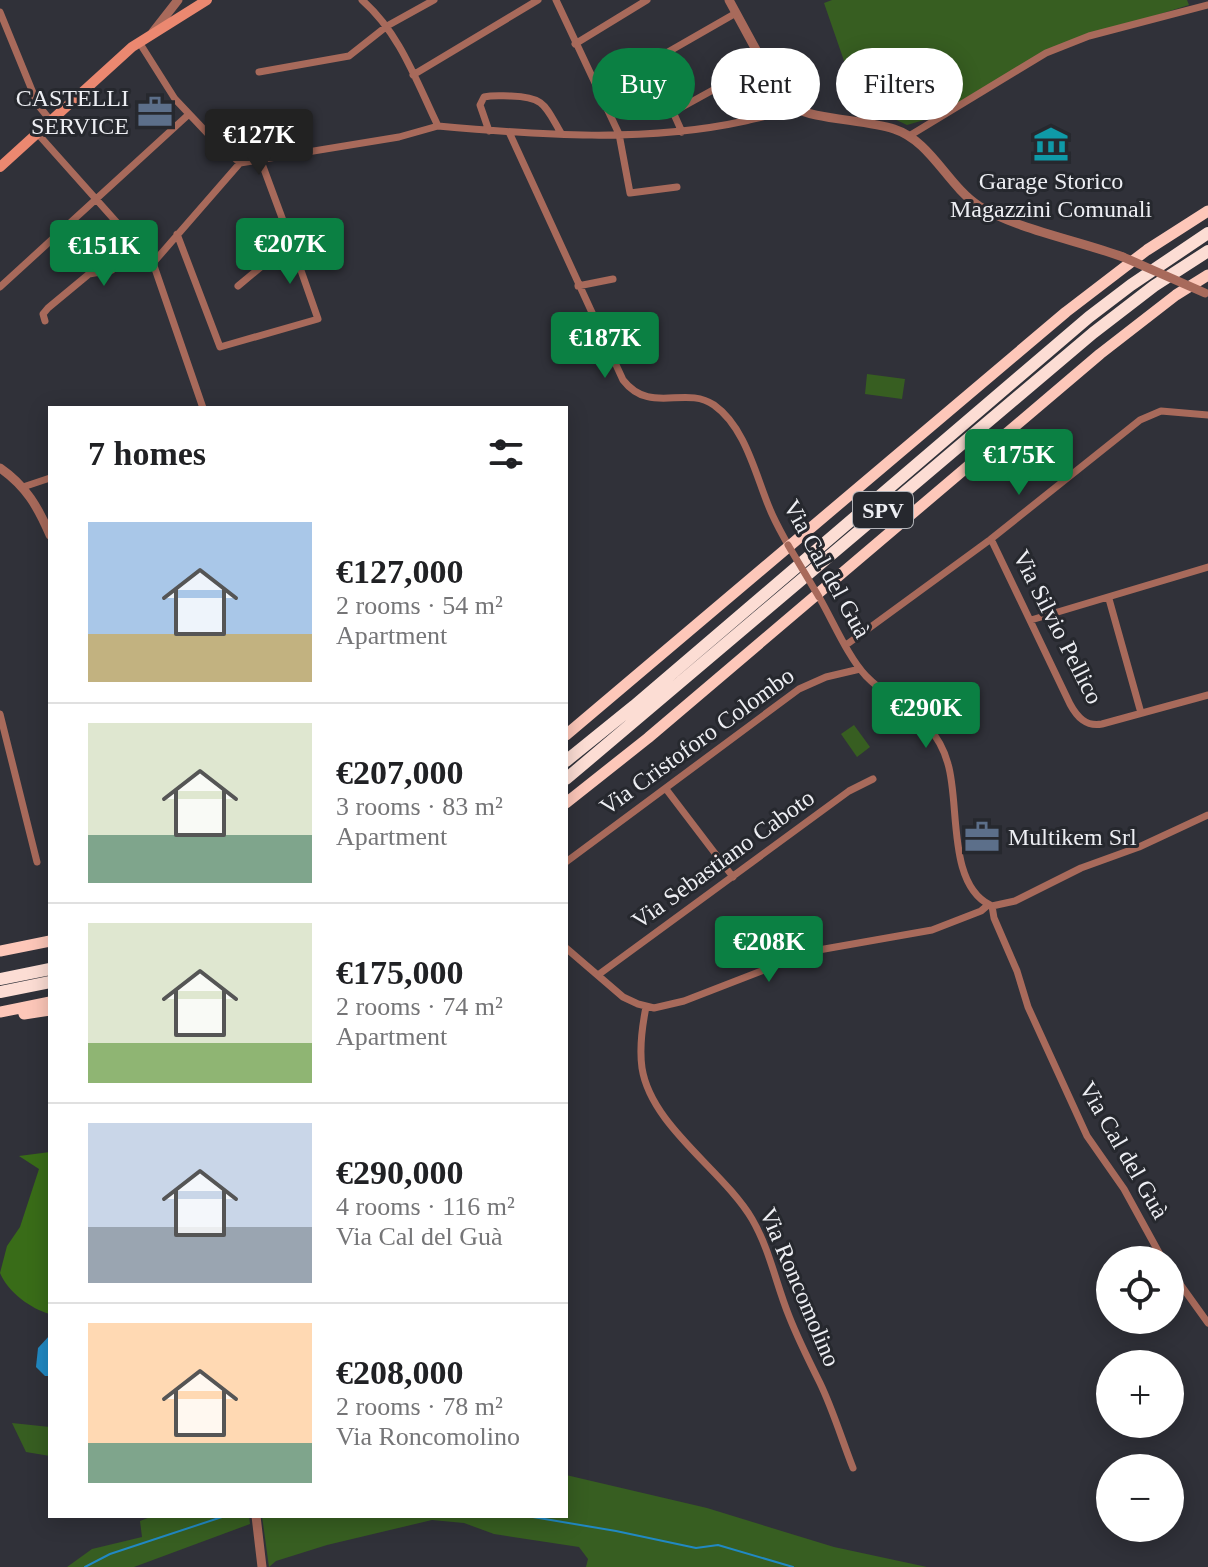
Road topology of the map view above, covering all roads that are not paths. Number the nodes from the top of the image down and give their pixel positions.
1 (178, 0) edge
2 (207, 0) edge
3 (362, 0) edge
4 (434, 0) edge
5 (538, 0) edge
6 (556, 0) edge
7 (647, 0) edge
8 (729, 0) edge
9 (1208, 5) edge
10 (0, 12) edge
11 (736, 13) junction
12 (387, 26) junction
13 (153, 33) junction
14 (139, 42) junction
15 (575, 44) junction
16 (675, 48) edge
17 (754, 48) edge
18 (259, 72) dead end
19 (413, 75) junction
20 (592, 76) edge
21 (711, 91) edge
22 (188, 115) junction
23 (820, 115) edge
24 (613, 120) edge
25 (745, 120) edge
26 (51, 121) junction
27 (438, 126) junction
28 (489, 131) junction
29 (509, 132) junction
30 (682, 132) junction
31 (37, 133) junction
32 (561, 133) junction
33 (619, 134) junction
34 (909, 136) junction
35 (261, 161) junction
36 (240, 163) junction
37 (0, 167) edge
38 (677, 187) dead end
39 (96, 200) junction
40 (1208, 211) edge
41 (1208, 233) edge
42 (177, 234) junction
43 (291, 242) junction
44 (139, 247) junction
45 (1208, 251) edge
46 (153, 263) junction
47 (1208, 275) edge
48 (613, 279) dead end
49 (238, 286) dead end
50 (578, 286) junction
51 (0, 287) edge
52 (1206, 293) edge
53 (45, 321) dead end
54 (202, 406) edge
55 (1208, 415) edge
56 (0, 468) edge
57 (48, 479) edge
58 (23, 487) junction
59 (48, 531) edge
60 (991, 539) junction
61 (1208, 567) edge
62 (1109, 599) junction
63 (1031, 620) junction
64 (846, 645) junction
65 (860, 669) junction
66 (1208, 695) edge
67 (1141, 713) junction
68 (0, 714) edge
69 (568, 730) edge
70 (568, 759) edge
71 (568, 777) edge
72 (873, 779) dead end
73 (666, 789) junction
74 (568, 801) edge
75 (1208, 815) edge
76 (568, 861) edge
77 (37, 862) dead end
78 (733, 877) junction
79 (990, 905) junction
80 (48, 942) edge
81 (48, 948) edge
82 (568, 950) edge
83 (0, 954) edge
84 (48, 969) edge
85 (598, 975) junction
86 (0, 979) edge
87 (48, 982) edge
88 (0, 992) edge
89 (48, 1002) edge
90 (646, 1007) junction
91 (48, 1010) edge
92 (0, 1014) edge
93 (1155, 1246) edge
94 (1184, 1290) edge
95 (1208, 1323) edge
96 (853, 1468) dead end
97 (256, 1518) edge
98 (262, 1567) edge

1 - 13 street
2 - 13 main road
3 - 12 street
4 - 12 street
5 - 19 street
6 - 15 street
7 - 15 street
8 - 11 street
9 - 34 street
10 - 26 street
11 - 16 street
11 - 17 street
12 - 18 street
12 - 19 street
13 - 14 main road
14 - 22 street
14 - 26 main road
15 - 20 street
19 - 27 street
21 - 30 street
22 - 36 street
22 - 39 street
23 - 34 street
24 - 33 street
25 - 30 street
26 - 31 main road
27 - 28 street
27 - 35 street
28 - 29 street
28 - 32 street
29 - 32 street
29 - 50 street, Via Cal del Guà
30 - 33 street
31 - 37 main road
31 - 39 street
32 - 33 street
33 - 38 street
34 - 52 street, bridge
35 - 36 street
35 - 43 street
36 - 42 street
39 - 44 street
39 - 51 street
40 - 69 highway
41 - 70 highway, SPV
42 - 43 street
42 - 46 street
43 - 49 street
44 - 46 street
44 - 53 street
45 - 71 highway, SPV
46 - 54 street
47 - 74 highway
48 - 50 street
50 - 64 street, Via Cal del Guà, bridge
55 - 60 street
56 - 58 street
57 - 58 street
58 - 59 street
60 - 63 street, Via Silvio Pellico
60 - 64 street
61 - 62 street
62 - 63 street
62 - 67 street
63 - 67 street, Via Silvio Pellico
64 - 65 street, Via Cal del Guà
65 - 73 street, Via Cristoforo Colombo
65 - 79 street, Via Cal del Guà
66 - 67 street
68 - 77 street
72 - 78 street, Via Sebastiano Caboto
73 - 76 street, Via Cristoforo Colombo
73 - 78 street
75 - 79 street
78 - 85 street, Via Sebastiano Caboto
79 - 90 street
79 - 93 street, Via Cal del Guà
80 - 83 highway
81 - 83 highway
82 - 85 street
84 - 86 highway
85 - 90 street
87 - 88 highway
89 - 92 highway
90 - 96 street, Via Roncomolino
91 - 92 highway
94 - 95 street
97 - 98 street

